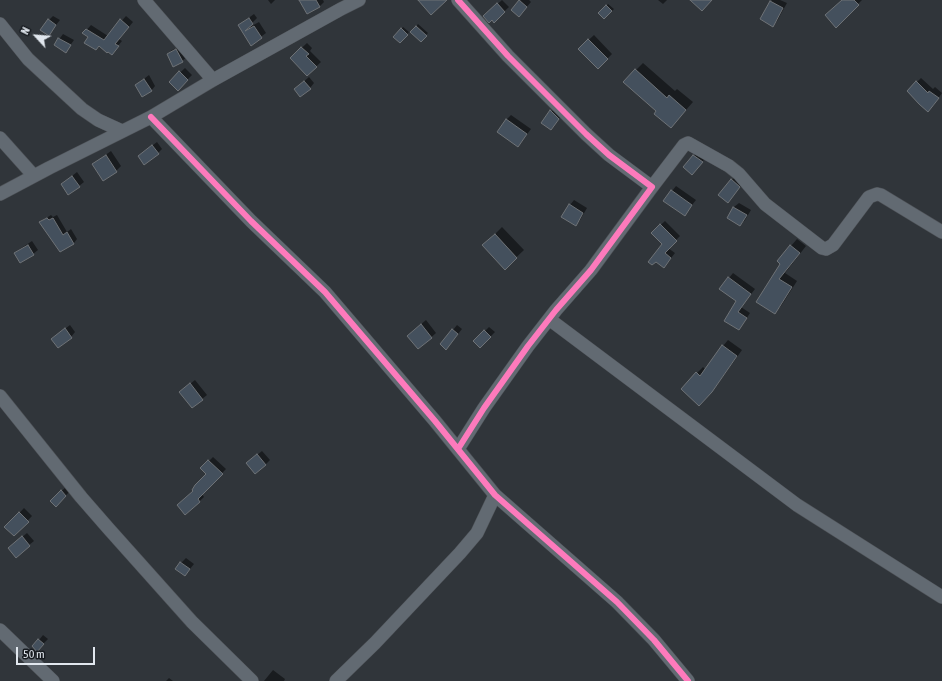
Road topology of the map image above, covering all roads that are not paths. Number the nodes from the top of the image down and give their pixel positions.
1 (144, 0) edge
2 (359, 0) edge
3 (458, 0) edge
4 (337, 4) edge
5 (0, 24) edge
6 (213, 80) junction
7 (151, 117) junction
8 (122, 131) junction
9 (0, 138) edge
10 (34, 176) junction
11 (652, 187) junction
12 (0, 194) edge
13 (942, 232) edge
14 (549, 320) junction
15 (0, 396) edge
16 (458, 449) junction
17 (495, 495) junction
18 (942, 597) edge
19 (0, 630) edge
20 (53, 681) edge
21 (252, 681) edge
22 (336, 681) edge
23 (688, 681) edge

1 - 6 street
2 - 4 street
3 - 11 street
4 - 6 street
5 - 8 street
6 - 7 street
7 - 8 street
7 - 16 street
8 - 10 street
9 - 10 street
10 - 12 street
11 - 13 street
11 - 14 street
14 - 16 street
14 - 18 street
15 - 21 street
16 - 17 street
17 - 22 street
17 - 23 street
19 - 20 street

